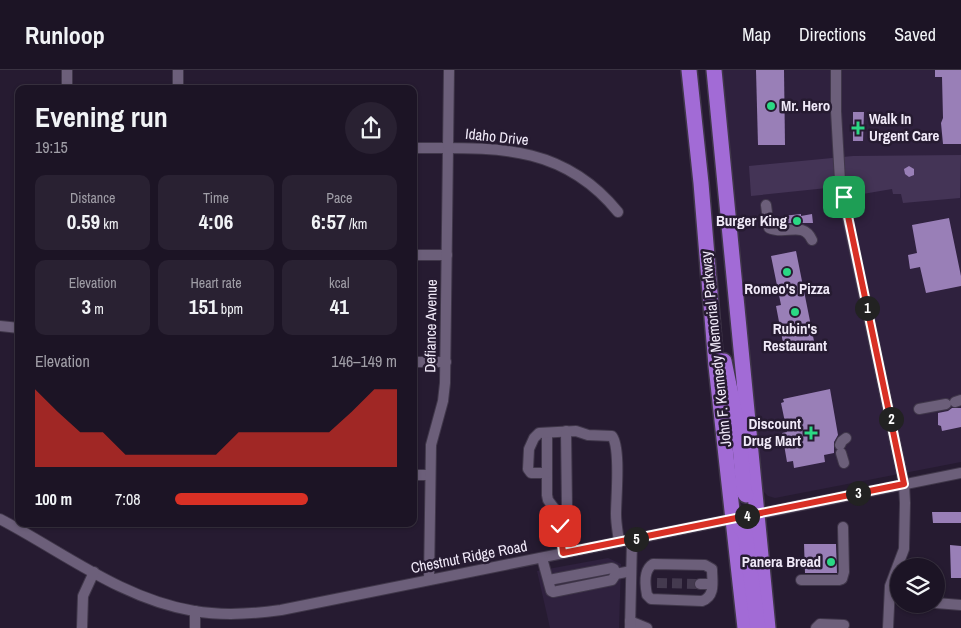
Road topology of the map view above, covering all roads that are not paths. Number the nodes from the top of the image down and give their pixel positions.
1 (66, 70) edge
2 (178, 70) edge
3 (449, 70) edge
4 (689, 70) edge
5 (714, 70) edge
6 (836, 70) edge
7 (67, 85) edge
8 (178, 85) edge
9 (417, 148) edge
10 (448, 148) junction
11 (766, 204) dead end
12 (618, 212) dead end
13 (812, 240) dead end
14 (417, 255) edge
15 (447, 255) junction
16 (708, 270) junction
17 (0, 326) edge
18 (15, 328) edge
19 (417, 362) edge
20 (446, 362) junction
21 (954, 402) edge
22 (919, 409) dead end
23 (566, 431) junction
24 (547, 433) junction
25 (961, 472) edge
26 (547, 473) junction
27 (417, 475) edge
28 (430, 475) junction
29 (904, 484) junction
30 (757, 514) junction
31 (560, 516) junction
32 (0, 519) edge
33 (734, 519) junction
34 (843, 527) dead end
35 (632, 540) junction
36 (619, 542) junction
37 (563, 553) junction
38 (542, 558) junction
39 (631, 571) junction
40 (94, 572) junction
41 (429, 580) junction
42 (801, 580) dead end
43 (657, 584) tunnel mouth
44 (700, 584) tunnel mouth
45 (712, 584) junction
46 (646, 585) junction
47 (631, 587) junction
48 (945, 604) edge
49 (961, 605) edge
50 (195, 611) junction
51 (844, 624) dead end
52 (630, 625) edge
53 (82, 628) edge
54 (195, 628) edge
55 (647, 628) edge
56 (745, 628) edge
57 (758, 628) edge
58 (768, 628) edge
59 (816, 628) edge
60 (888, 628) edge

1 - 7 street
2 - 8 street
3 - 10 street, Defiance Avenue
4 - 16 highway, John F. Kennedy Memorial Parkway
5 - 30 highway, John F. Kennedy Memorial Parkway
6 - 29 street
9 - 10 street, Idaho Drive
10 - 12 street, Idaho Drive
10 - 15 street, Defiance Avenue
11 - 13 street
14 - 15 street
15 - 20 street, Defiance Avenue
16 - 30 highway
16 - 33 highway, John F. Kennedy Memorial Parkway
17 - 18 street
19 - 20 street
20 - 28 street, Defiance Avenue
21 - 22 street
23 - 24 street
23 - 31 street
23 - 36 street
24 - 26 street
24 - 26 street
25 - 29 street, Chestnut Ridge Road
26 - 31 street
27 - 28 street
28 - 41 street, Defiance Avenue
29 - 30 street, Chestnut Ridge Road
29 - 60 street
30 - 33 street, Chestnut Ridge Road
30 - 58 highway, John F. Kennedy Memorial Parkway
31 - 37 street
32 - 40 street, Chestnut Ridge Road
33 - 35 street, Chestnut Ridge Road
33 - 56 highway, John F. Kennedy Memorial Parkway
33 - 57 highway
34 - 42 street
35 - 36 street, Chestnut Ridge Road
35 - 39 street
36 - 37 street, Chestnut Ridge Road
37 - 38 street, Chestnut Ridge Road
38 - 39 street
38 - 41 street, Chestnut Ridge Road
39 - 47 street
40 - 50 street, Chestnut Ridge Road
40 - 53 street
41 - 50 street, Chestnut Ridge Road
43 - 46 street
44 - 45 street
45 - 46 street
45 - 46 street
46 - 47 street
47 - 52 street
48 - 49 street
50 - 54 street
51 - 59 street
52 - 55 street

